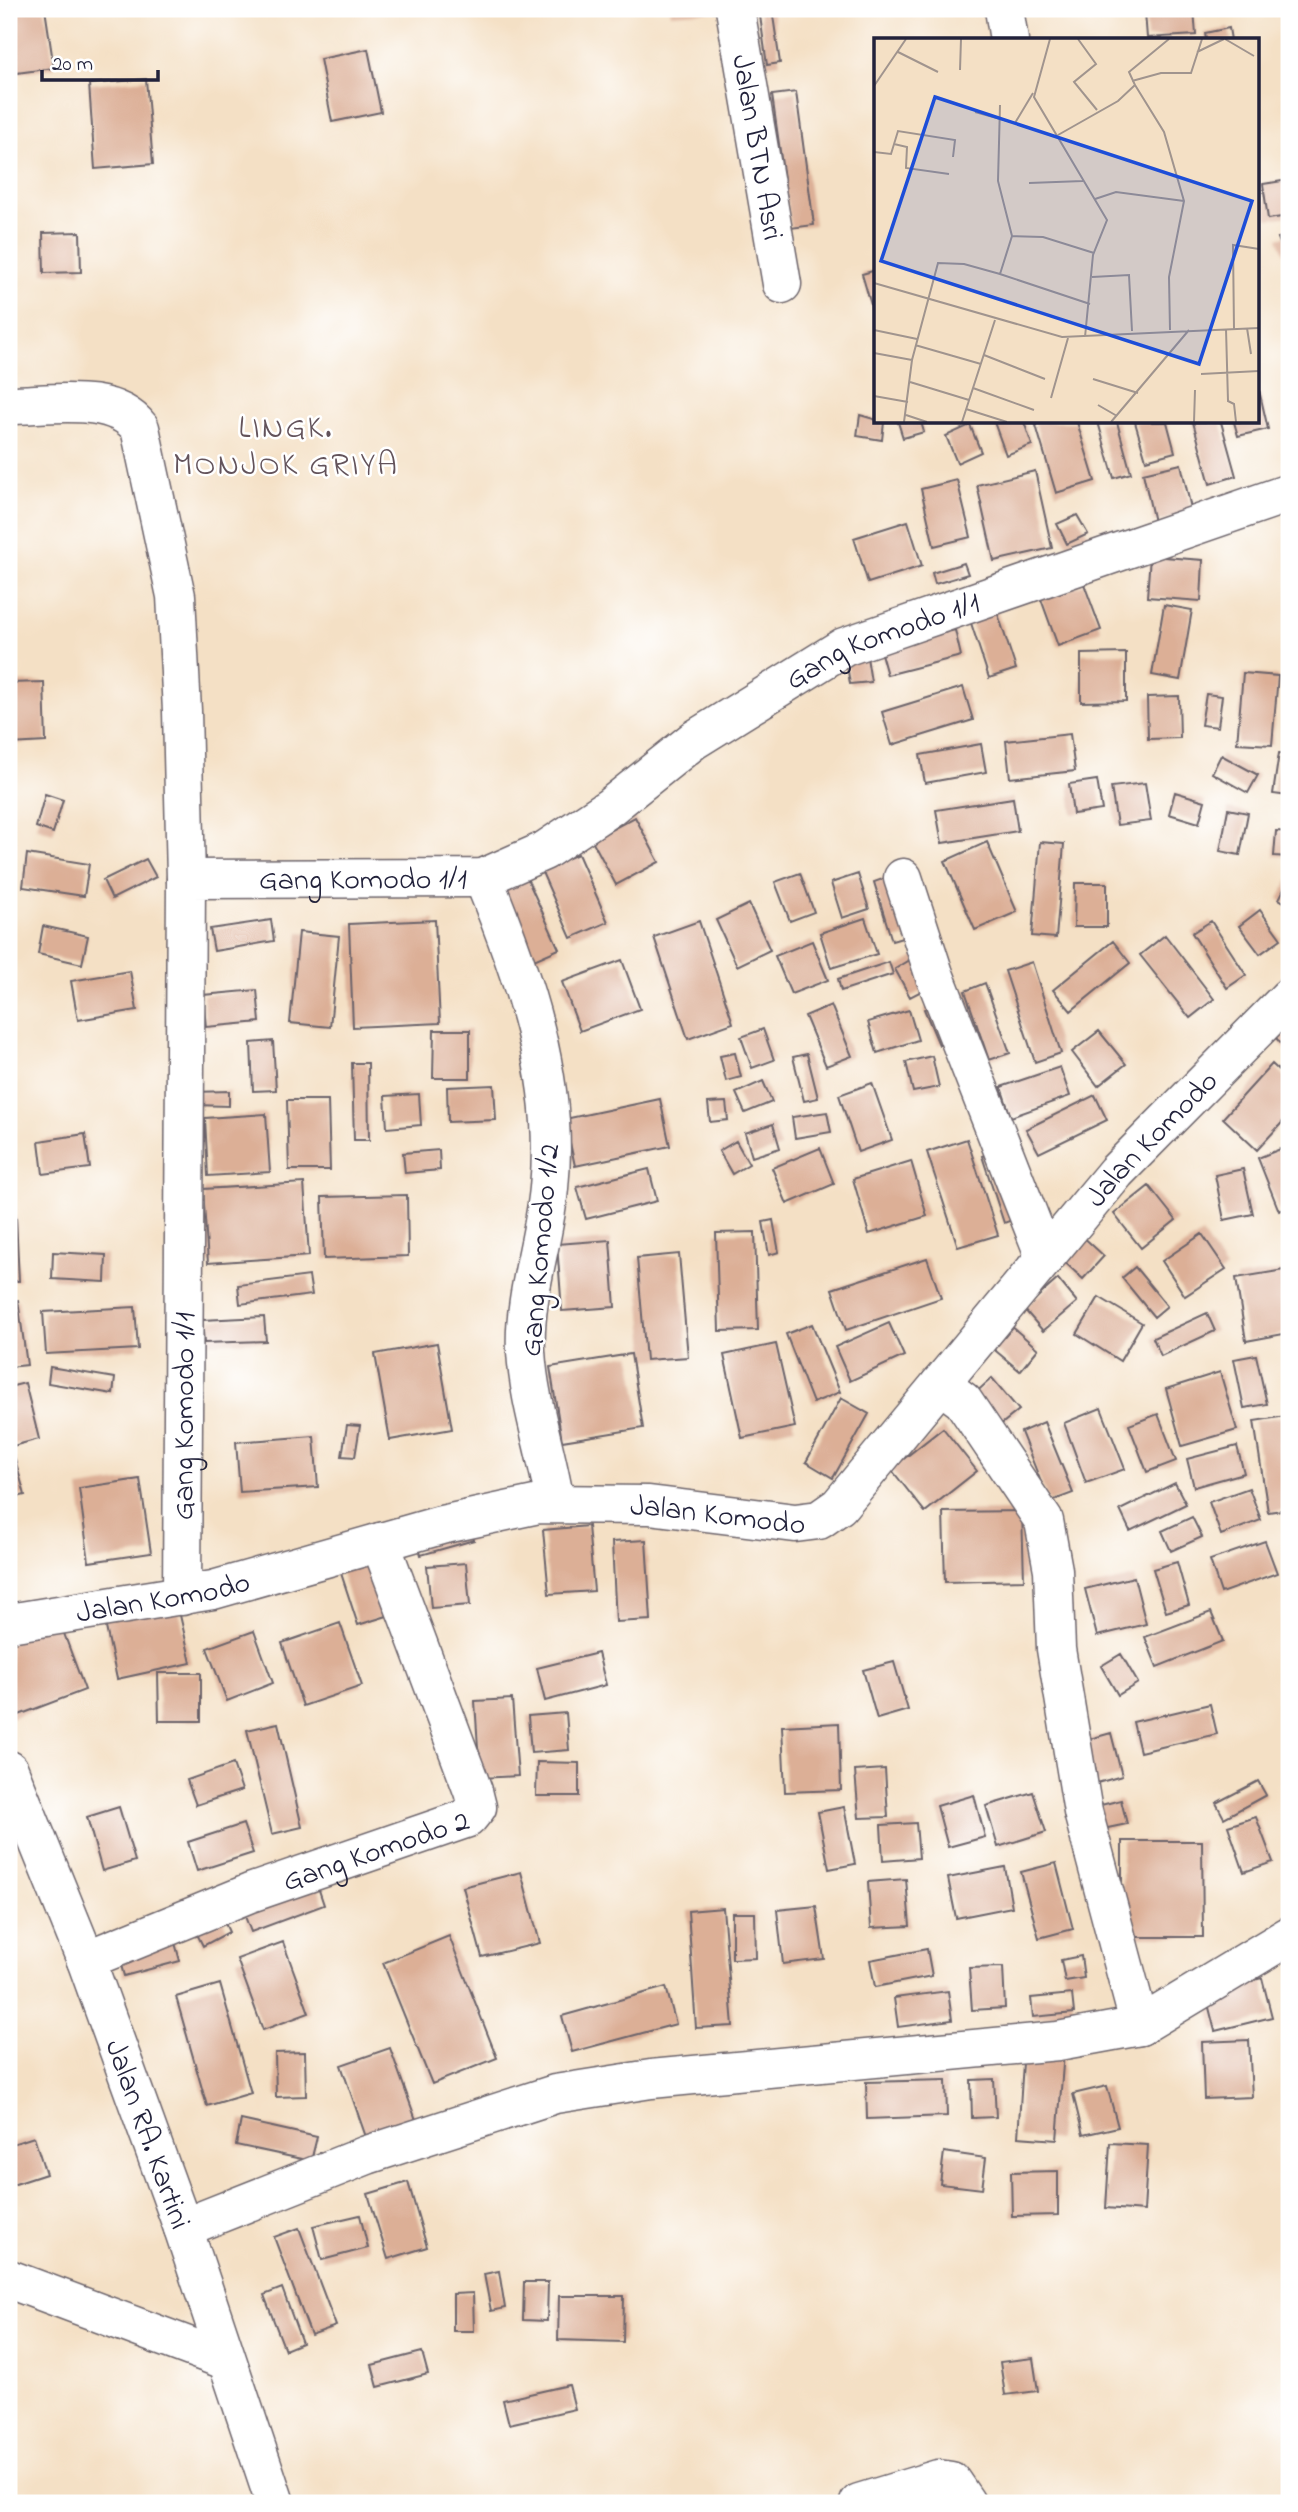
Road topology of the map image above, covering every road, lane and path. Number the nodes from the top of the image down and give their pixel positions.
1 (735, 9) edge
2 (1004, 9) edge
3 (1009, 38) edge
4 (782, 284) dead end
5 (9, 405) edge
6 (1289, 493) edge
7 (483, 878) junction
8 (903, 878) dead end
9 (186, 879) junction
10 (1289, 997) edge
11 (1045, 1257) junction
12 (940, 1384) junction
13 (555, 1503) junction
14 (380, 1542) junction
15 (182, 1596) junction
16 (9, 1623) edge
17 (9, 1770) edge
18 (1289, 1936) edge
19 (86, 1960) junction
20 (1140, 2025) junction
21 (183, 2228) junction
22 (9, 2279) edge
23 (225, 2360) junction
24 (958, 2492) edge
25 (275, 2503) edge
26 (859, 2503) edge

1 - 4 street, Jalan BTN Asri
2 - 3 street
5 - 9 street
6 - 7 street, Gang Komodo 1/1
7 - 9 street, Gang Komodo 1/1
7 - 13 street, Gang Komodo 1/2
8 - 11 street
9 - 15 street, Gang Komodo 1/1
10 - 11 street, Jalan Komodo
11 - 12 street, Jalan Komodo
12 - 13 street, Jalan Komodo
12 - 20 street
13 - 14 street, Jalan Komodo
14 - 15 street, Jalan Komodo
14 - 19 street, Gang Komodo 2
15 - 16 street, Jalan Komodo
17 - 19 street, Jalan RA. Kartini
18 - 20 street
19 - 21 street, Jalan RA. Kartini
20 - 21 street
21 - 23 street, Jalan RA. Kartini
22 - 23 street
23 - 25 street, Jalan RA. Kartini
24 - 26 street

